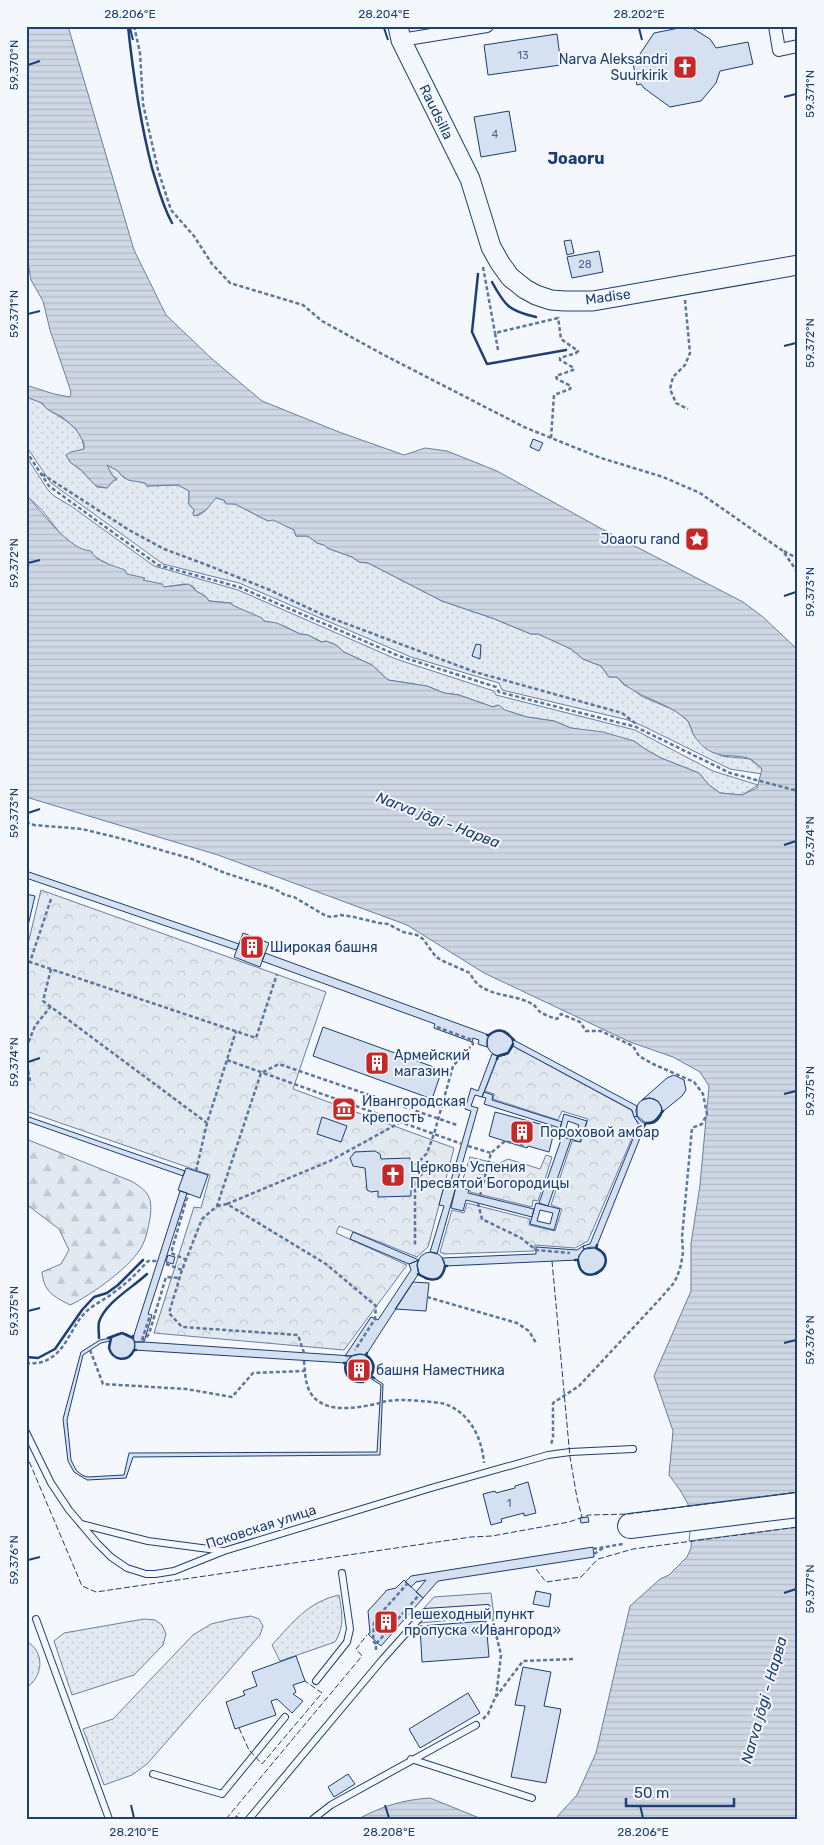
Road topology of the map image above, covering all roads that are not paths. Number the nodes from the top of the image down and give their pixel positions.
1 (487, 26) edge
2 (775, 26) edge
3 (400, 33) edge
4 (798, 46) edge
5 (477, 197) joint
6 (798, 265) edge
7 (26, 1432) edge
8 (633, 1449) dead end
9 (798, 1505) edge
10 (80, 1524) junction
11 (631, 1535) road end
12 (224, 1551) junction
13 (342, 1573) dead end
14 (487, 1608) road end
15 (36, 1619) dead end
16 (316, 1681) dead end
17 (285, 1718) dead end
18 (476, 1725) road end
19 (411, 1760) junction
20 (153, 1774) dead end
21 (532, 1798) dead end
22 (109, 1819) edge
23 (249, 1819) edge
24 (313, 1819) edge

1 - 3 street
2 - 4 street
3 - 5 street, Raudsilla
5 - 6 street, Madise
7 - 10 lane, Псковская улица
8 - 12 lane, Псковская улица
9 - 11 highway
10 - 12 lane
10 - 12 lane, Псковская улица
13 - 16 lane
14 - 23 lane
15 - 22 lane
17 - 20 lane
18 - 19 lane
19 - 21 lane
19 - 24 lane

